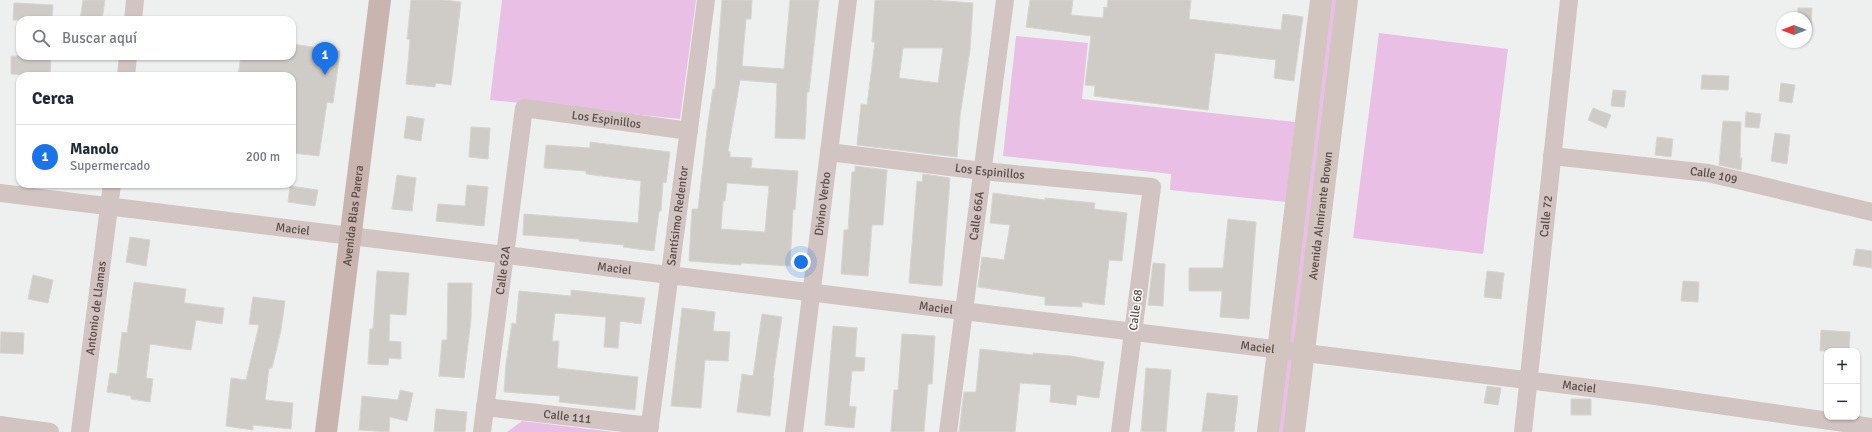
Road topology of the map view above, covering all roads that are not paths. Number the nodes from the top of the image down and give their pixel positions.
1 (136, 0) edge
2 (380, 0) edge
3 (706, 0) edge
4 (848, 0) edge
5 (1004, 0) edge
6 (1321, 0) edge
7 (1347, 0) edge
8 (1569, 0) edge
9 (134, 16) edge
10 (128, 60) edge
11 (126, 72) edge
12 (524, 108) joint
13 (689, 131) junction
14 (829, 152) junction
15 (1552, 156) junction
16 (982, 172) junction
17 (1152, 187) joint
18 (111, 188) edge
19 (0, 193) edge
20 (109, 206) junction
21 (1872, 212) edge
22 (351, 236) junction
23 (505, 254) junction
24 (670, 275) junction
25 (811, 292) junction
26 (965, 311) junction
27 (1134, 332) junction
28 (1279, 350) junction
29 (1304, 353) junction
30 (1527, 380) junction
31 (485, 407) junction
32 (0, 425) edge
33 (1872, 427) edge
34 (649, 429) edge
35 (50, 432) edge
36 (80, 432) edge
37 (326, 432) edge
38 (482, 432) edge
39 (794, 432) edge
40 (948, 432) edge
41 (1120, 432) edge
42 (1268, 432) edge
43 (1294, 432) edge
44 (1523, 432) edge

1 - 9 street
2 - 22 main road, Avenida Blas Parera
3 - 13 street, Santísimo Redentor
4 - 14 street, Divino Verbo
5 - 16 street, Calle 66A
6 - 28 main road
7 - 29 main road, Avenida Almirante Brown
8 - 15 street, Calle 72
10 - 11 street
12 - 13 street, Los Espinillos
12 - 23 street, Calle 62A
13 - 24 street, Santísimo Redentor
14 - 16 street, Los Espinillos
14 - 25 street, Divino Verbo
15 - 21 street, Calle 109
15 - 30 street, Calle 72
16 - 17 street, Los Espinillos
16 - 26 street, Calle 66A
17 - 27 street, Calle 68
18 - 20 street, Antonio de Llamas
19 - 20 street, Maciel
20 - 22 street, Maciel
20 - 36 street, Antonio de Llamas
22 - 23 street, Maciel
22 - 37 main road, Avenida Blas Parera
23 - 24 street, Maciel
23 - 31 street, Calle 62A
24 - 25 street, Maciel
24 - 34 street, Santísimo Redentor
25 - 26 street, Maciel
25 - 39 street, Divino Verbo
26 - 27 street, Maciel
26 - 40 street, Calle 66A
27 - 28 street, Maciel
27 - 41 street, Calle 68
28 - 29 street, Maciel
28 - 42 main road
29 - 30 street, Maciel
29 - 43 main road, Avenida Almirante Brown
30 - 33 street, Maciel
30 - 44 street, Calle 72
31 - 34 street, Calle 111
31 - 38 street, Calle 62A
32 - 35 street

